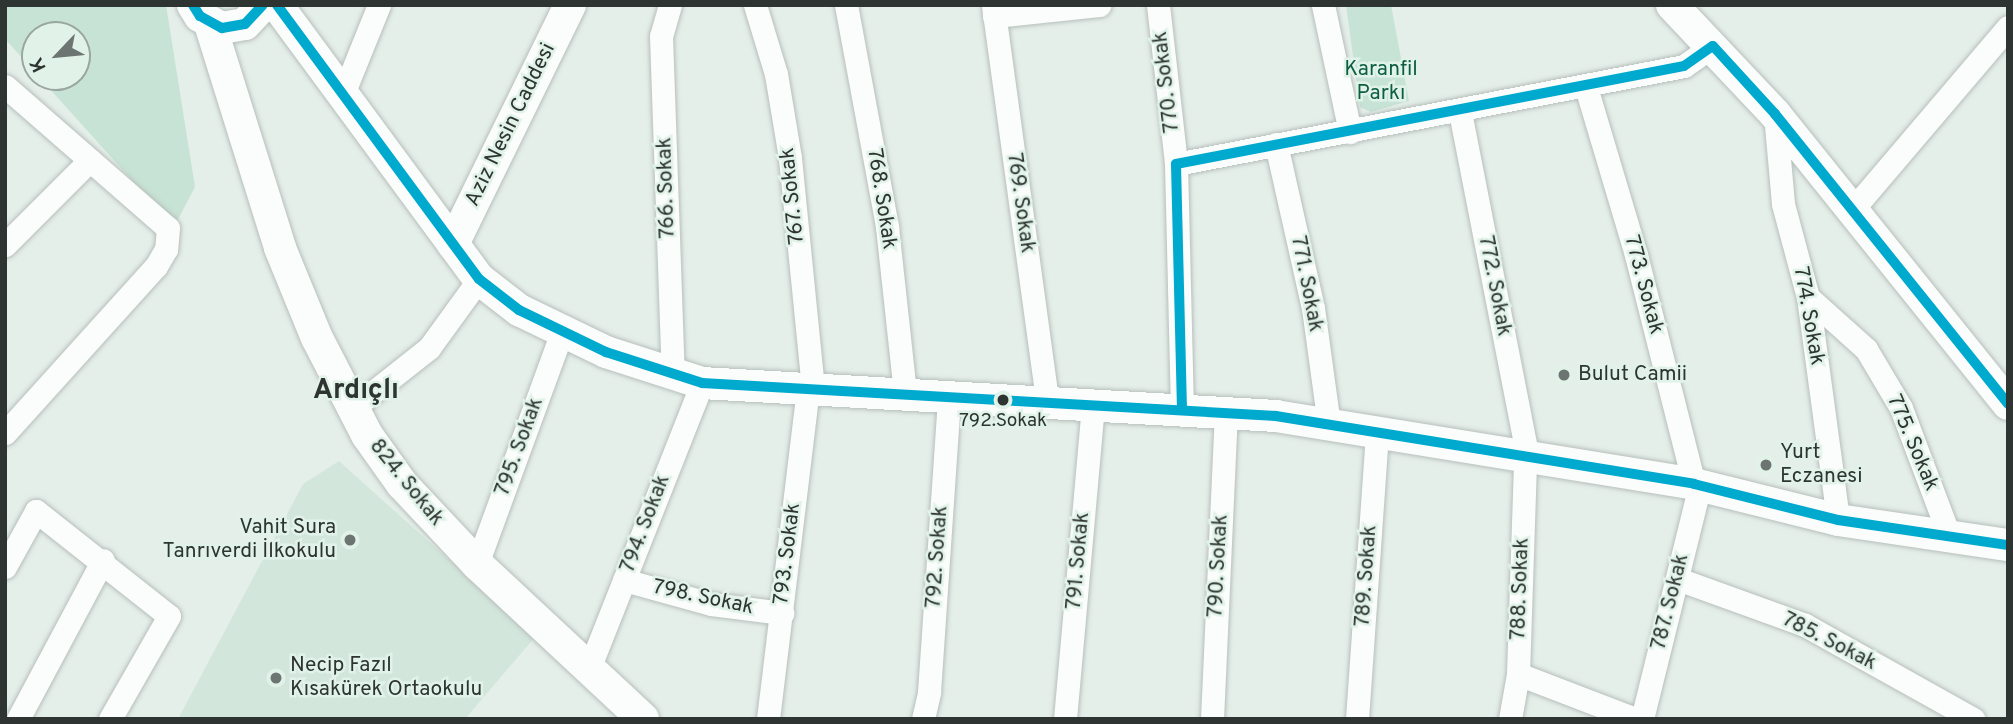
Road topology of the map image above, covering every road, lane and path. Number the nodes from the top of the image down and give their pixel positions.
1 (262, 5) edge
2 (277, 5) edge
3 (379, 5) edge
4 (570, 5) edge
5 (670, 5) edge
6 (755, 5) edge
7 (846, 5) edge
8 (1100, 5) edge
9 (1158, 5) edge
10 (1323, 5) edge
11 (1672, 5) edge
12 (994, 11) edge
13 (202, 15) edge
14 (2008, 27) edge
15 (1713, 46) junction
16 (5, 86) edge
17 (1586, 87) junction
18 (343, 94) junction
19 (1460, 112) junction
20 (1775, 114) junction
21 (1350, 132) junction
22 (1276, 144) junction
23 (90, 160) junction
24 (1177, 164) junction
25 (1853, 209) junction
26 (453, 244) junction
27 (5, 245) edge
28 (479, 279) junction
29 (1808, 297) junction
30 (563, 329) junction
31 (687, 377) junction
32 (810, 390) junction
33 (905, 394) junction
34 (949, 396) junction
35 (1047, 401) junction
36 (1093, 404) junction
37 (2008, 404) edge
38 (352, 408) junction
39 (1182, 410) junction
40 (1226, 413) junction
41 (1329, 425) junction
42 (1377, 432) junction
43 (5, 433) edge
44 (1526, 459) junction
45 (1697, 484) junction
46 (1838, 520) junction
47 (1948, 535) junction
48 (2008, 545) edge
49 (103, 560) junction
50 (477, 564) junction
51 (5, 567) edge
52 (1678, 579) junction
53 (624, 580) junction
54 (782, 613) junction
55 (590, 666) junction
56 (1518, 674) junction
57 (18, 719) edge
58 (110, 719) edge
59 (643, 719) edge
60 (768, 719) edge
61 (923, 719) edge
62 (1065, 719) edge
63 (1212, 719) edge
64 (1357, 719) edge
65 (1510, 719) edge
66 (1635, 719) edge
67 (1642, 719) edge
68 (1973, 719) edge

1 - 13 street
2 - 18 street
3 - 18 street
4 - 26 street, Aziz Nesin Caddesi
5 - 31 street, 766. Sokak
6 - 32 street, 767. Sokak
7 - 33 street, 768. Sokak
8 - 12 street
9 - 24 street, 770. Sokak
10 - 21 street
11 - 15 street
12 - 35 street, 769. Sokak
13 - 38 street, 824. Sokak
14 - 25 street
15 - 17 street
15 - 20 street
16 - 23 street
17 - 19 street
17 - 45 street, 773. Sokak
18 - 26 street
19 - 21 street
19 - 44 street, 772. Sokak
20 - 25 street
20 - 29 street, 774. Sokak
21 - 22 street
22 - 24 street
22 - 41 street, 771. Sokak
23 - 27 street
23 - 43 street
24 - 39 street, 770. Sokak
25 - 37 street
26 - 28 street
28 - 30 street
28 - 38 street
29 - 46 street, 774. Sokak
29 - 47 street, 775. Sokak
30 - 31 street
30 - 50 street, 795. Sokak
31 - 32 street
31 - 53 street, 794. Sokak
32 - 33 street
32 - 54 street, 793. Sokak
33 - 34 street
34 - 35 street
34 - 61 street, 792. Sokak
35 - 36 street
36 - 39 street
36 - 62 street, 791. Sokak
38 - 50 street, 824. Sokak
39 - 40 street
40 - 41 street
40 - 63 street, 790. Sokak
41 - 42 street
42 - 44 street
42 - 64 street, 789. Sokak
44 - 45 street
44 - 56 street, 788. Sokak
45 - 46 street
45 - 52 street, 787. Sokak
46 - 47 street
47 - 48 street
49 - 51 street
49 - 57 street
49 - 58 street
50 - 55 street, 824. Sokak
52 - 67 street, 787. Sokak
52 - 68 street, 785. Sokak
53 - 54 street, 798. Sokak
53 - 55 street, 794. Sokak
54 - 60 street, 793. Sokak
55 - 59 street, 824. Sokak
56 - 65 street, 788. Sokak
56 - 66 street

